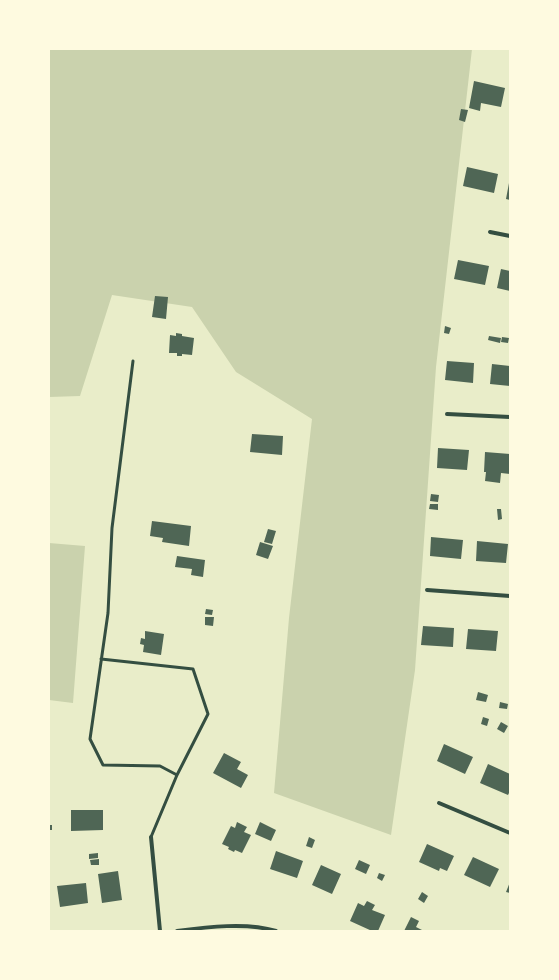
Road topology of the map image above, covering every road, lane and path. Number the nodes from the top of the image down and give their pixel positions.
1 (490, 232) dead end
2 (510, 236) edge
3 (133, 361) dead end
4 (447, 414) dead end
5 (510, 418) edge
6 (427, 590) dead end
7 (510, 596) edge
8 (102, 659) junction
9 (177, 775) junction
10 (439, 803) dead end
11 (510, 833) edge
12 (151, 836) joint
13 (160, 931) edge
14 (177, 931) edge
15 (276, 931) edge

1 - 2 street
3 - 8 lane
4 - 5 street
6 - 7 street
8 - 9 lane
8 - 9 lane
9 - 12 lane
10 - 11 street
12 - 13 street
14 - 15 street

